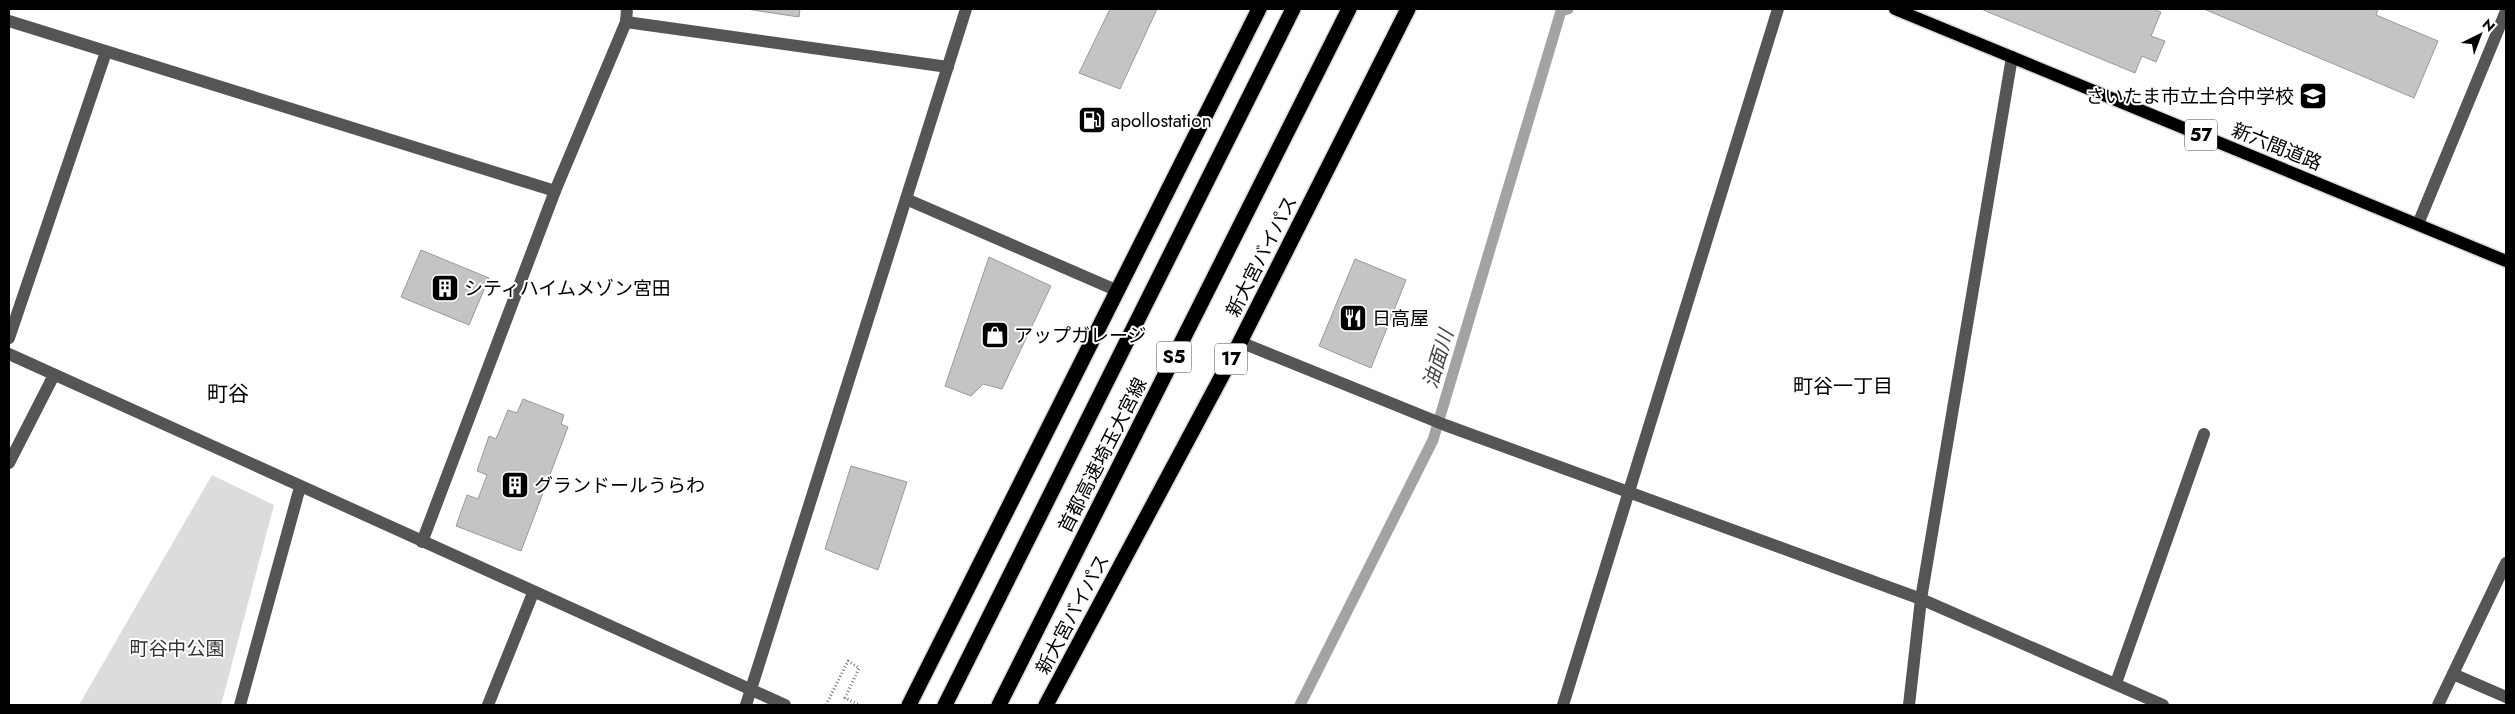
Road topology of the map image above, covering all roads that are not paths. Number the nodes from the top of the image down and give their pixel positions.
1 (627, 9) edge
2 (966, 9) edge
3 (1259, 9) edge
4 (1293, 9) edge
5 (1350, 9) edge
6 (1408, 9) edge
7 (1778, 9) edge
8 (1895, 9) edge
9 (2506, 11) edge
10 (1917, 13) edge
11 (9, 21) edge
12 (626, 22) junction
13 (106, 52) junction
14 (2012, 57) junction
15 (948, 67) junction
16 (555, 191) junction
17 (906, 199) junction
18 (2418, 224) junction
19 (2506, 261) edge
20 (1118, 290) junction
21 (9, 338) edge
22 (1240, 342) junction
23 (9, 354) edge
24 (54, 375) junction
25 (2204, 434) dead end
26 (9, 463) edge
27 (300, 487) junction
28 (1629, 492) junction
29 (422, 542) junction
30 (2506, 563) edge
31 (533, 593) junction
32 (1921, 599) junction
33 (2453, 674) junction
34 (2116, 683) junction
35 (750, 691) junction
36 (2506, 696) edge
37 (240, 705) edge
38 (488, 705) edge
39 (746, 705) edge
40 (785, 705) edge
41 (909, 705) edge
42 (945, 705) edge
43 (999, 705) edge
44 (1046, 705) edge
45 (1563, 705) edge
46 (1909, 705) edge
47 (2163, 705) edge
48 (2438, 705) edge

1 - 12 street
2 - 15 street
3 - 20 highway
4 - 42 highway, 首都高速埼玉大宮線 / S5
5 - 43 highway, 首都高速埼玉大宮線 / S5
6 - 22 highway, 新大宮バイパス / 17
7 - 28 street
8 - 10 main road, 新六間道路 / 57
9 - 18 street
10 - 14 main road, 新六間道路 / 57
11 - 13 street
12 - 15 street
12 - 16 street
13 - 16 street
13 - 21 street
14 - 18 main road, 新六間道路 / 57
14 - 32 street
15 - 17 street
16 - 29 street
17 - 20 street
17 - 35 street
18 - 19 main road, 新六間道路 / 57
20 - 41 highway
22 - 28 street
22 - 44 highway, 新大宮バイパス / 17
23 - 24 street
24 - 26 street
24 - 27 street
25 - 34 street
27 - 29 street
27 - 37 street
28 - 32 street
28 - 45 street
29 - 31 street
30 - 33 street
31 - 35 street
31 - 38 street
32 - 34 street
32 - 46 street
33 - 36 street
33 - 48 street
34 - 47 street
35 - 39 street
35 - 40 street

